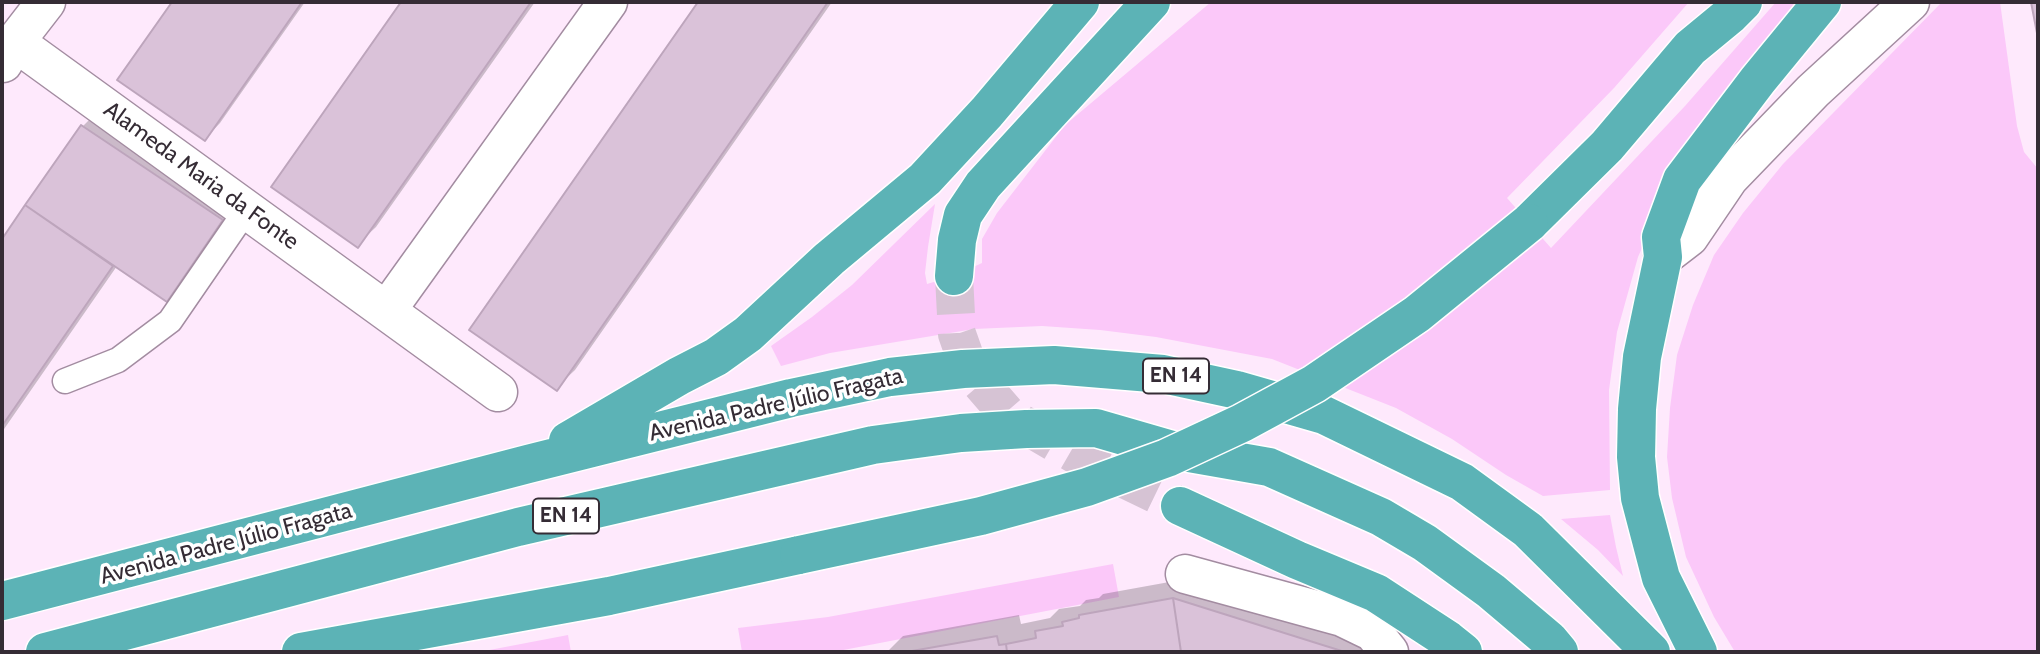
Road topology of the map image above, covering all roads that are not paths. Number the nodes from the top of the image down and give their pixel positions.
1 (46, 2) edge
2 (608, 2) edge
3 (1080, 2) edge
4 (1151, 2) edge
5 (1709, 2) edge
6 (1743, 2) edge
7 (1822, 2) edge
8 (1910, 2) edge
9 (1689, 48) junction
10 (9, 53) edge
11 (247, 209) junction
12 (1663, 257) junction
13 (954, 276) tunnel mouth
14 (387, 310) junction
15 (65, 381) dead end
16 (498, 392) dead end
17 (528, 464) junction
18 (1180, 506) tunnel mouth
19 (1185, 574) dead end
20 (1661, 578) junction
21 (2, 601) edge
22 (44, 652) edge
23 (301, 652) edge
24 (1389, 652) edge
25 (1463, 652) edge
26 (1559, 652) edge
27 (1651, 652) edge
28 (1698, 652) edge
29 (1710, 652) edge

1 - 10 street
2 - 14 street
3 - 17 highway
4 - 13 highway
5 - 9 highway
6 - 9 highway
7 - 12 highway
8 - 12 street
9 - 23 highway, bridge
10 - 11 street, Alameda Maria da Fonte
11 - 14 street, Alameda Maria da Fonte
11 - 15 lane
12 - 20 highway
14 - 16 street, Alameda Maria da Fonte
17 - 21 highway, Avenida Padre Júlio Fragata / EN 14
17 - 27 highway, Avenida Padre Júlio Fragata / EN 14
18 - 25 highway
19 - 24 street
20 - 28 highway
20 - 29 highway
22 - 26 highway, EN 14

